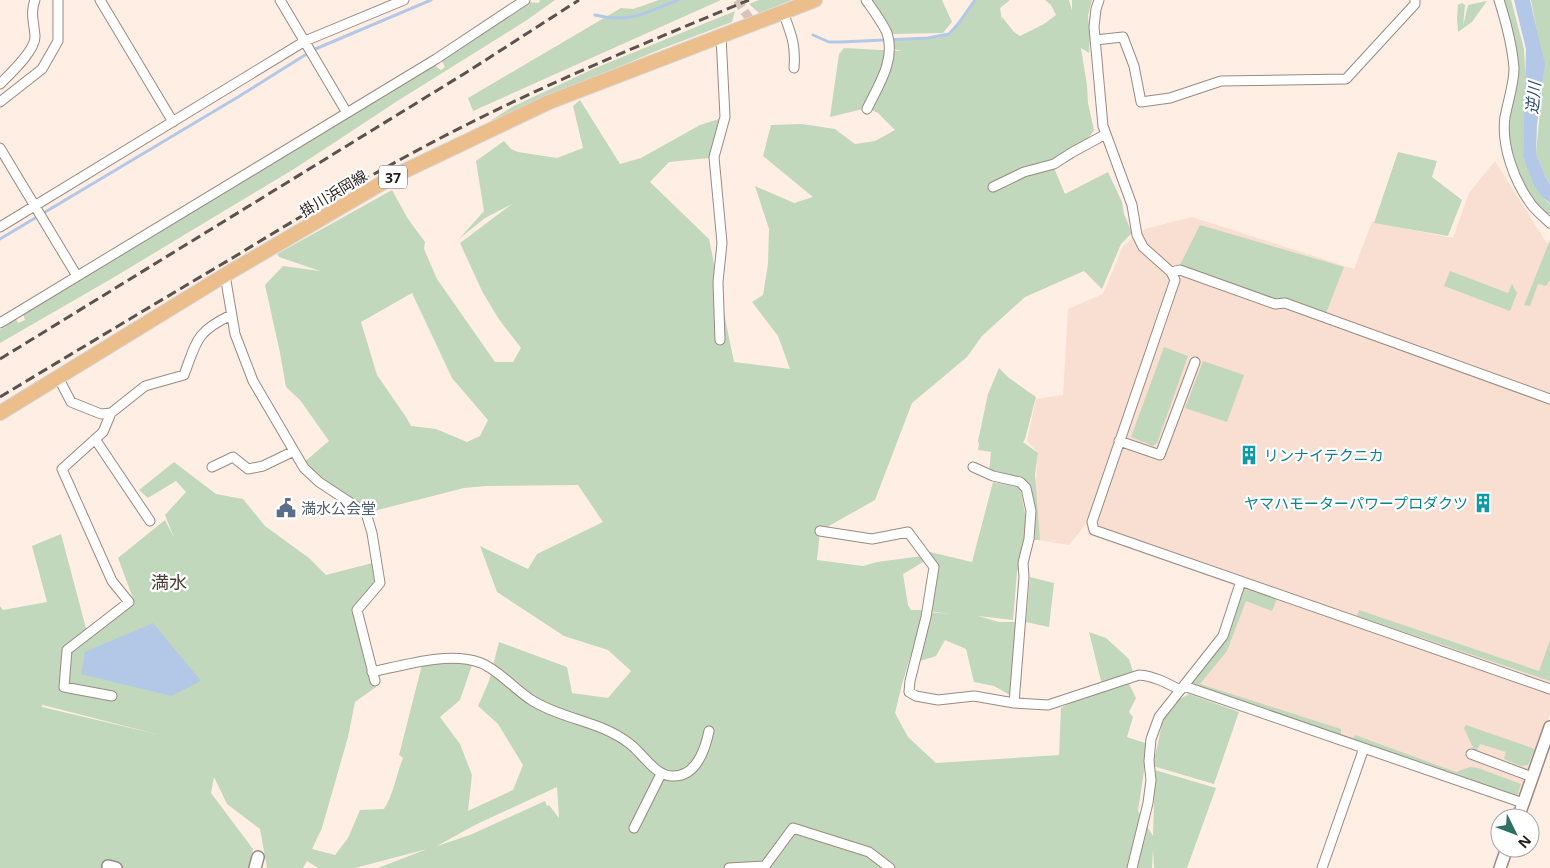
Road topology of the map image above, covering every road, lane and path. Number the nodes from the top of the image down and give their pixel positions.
1 (35, 0) edge
2 (58, 0) edge
3 (100, 0) edge
4 (280, 0) edge
5 (404, 0) edge
6 (525, 0) edge
7 (815, 0) edge
8 (866, 0) edge
9 (1099, 0) edge
10 (1415, 0) edge
11 (1499, 0) edge
12 (782, 12) junction
13 (721, 36) junction
14 (1095, 40) junction
15 (305, 41) junction
16 (794, 68) dead end
17 (0, 84) edge
18 (0, 102) edge
19 (867, 109) dead end
20 (347, 113) junction
21 (173, 122) junction
22 (1106, 134) junction
23 (0, 148) edge
24 (993, 187) dead end
25 (34, 206) junction
26 (1550, 223) edge
27 (0, 227) edge
28 (1171, 272) junction
29 (225, 275) junction
30 (77, 276) junction
31 (231, 315) junction
32 (0, 323) edge
33 (720, 340) dead end
34 (1195, 362) dead end
35 (58, 377) junction
36 (1550, 399) edge
37 (0, 413) edge
38 (111, 413) junction
39 (95, 439) junction
40 (1119, 441) junction
41 (294, 451) junction
42 (212, 467) dead end
43 (973, 467) dead end
44 (150, 522) dead end
45 (820, 531) dead end
46 (1241, 581) junction
47 (372, 672) junction
48 (375, 681) dead end
49 (1182, 688) junction
50 (1550, 689) edge
51 (112, 696) dead end
52 (1014, 703) junction
53 (1550, 727) edge
54 (709, 731) dead end
55 (1364, 748) junction
56 (1471, 754) dead end
57 (661, 774) junction
58 (1532, 777) junction
59 (1523, 803) junction
60 (1521, 808) edge
61 (634, 828) dead end
62 (729, 868) edge
63 (890, 868) edge
64 (1132, 868) edge
65 (1322, 868) edge

1 - 17 street
2 - 18 street
3 - 21 street
4 - 15 street
5 - 15 street
6 - 20 street
7 - 12 main road, 掛川浜岡線 / 37
8 - 19 street
9 - 14 street
10 - 14 street
11 - 26 street
12 - 13 main road, 掛川浜岡線 / 37
12 - 16 street
13 - 29 main road, 掛川浜岡線 / 37
13 - 33 street
14 - 22 street
15 - 20 street
15 - 21 street
20 - 30 street
21 - 25 street
22 - 24 street
22 - 28 street
23 - 25 street
25 - 27 street
25 - 30 street
28 - 36 street
28 - 40 street
29 - 31 street
29 - 35 main road, 掛川浜岡線 / 37
30 - 32 street
31 - 38 street
31 - 41 street
34 - 40 street
35 - 37 main road, 掛川浜岡線 / 37
35 - 38 street
38 - 39 street
39 - 44 street
39 - 51 street
40 - 46 street
41 - 42 street
41 - 47 street
43 - 52 street
45 - 52 street
46 - 49 street
46 - 50 street
47 - 48 street
47 - 57 street
49 - 52 street
49 - 55 street
49 - 64 street
53 - 58 street
54 - 57 street
55 - 59 street
55 - 65 street
56 - 58 street
57 - 61 street
58 - 59 street
59 - 60 street
62 - 63 street

